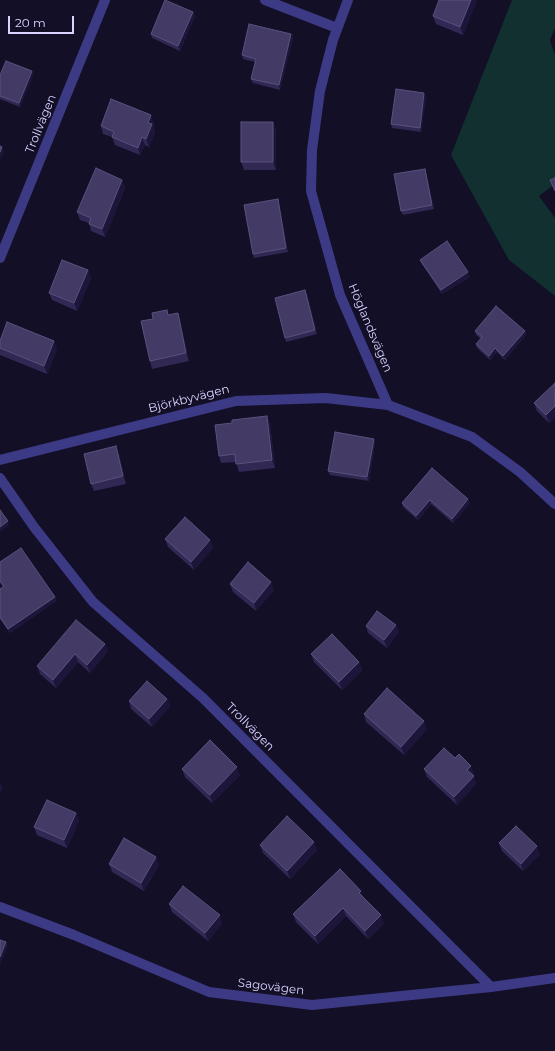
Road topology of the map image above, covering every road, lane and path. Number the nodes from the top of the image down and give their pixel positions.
1 (105, 0) edge
2 (265, 0) edge
3 (348, 0) edge
4 (337, 28) junction
5 (0, 258) edge
6 (388, 405) junction
7 (0, 460) edge
8 (0, 478) edge
9 (555, 504) edge
10 (0, 907) edge
11 (555, 978) edge
12 (491, 987) junction

1 - 5 street, Trollvägen
2 - 4 street
3 - 4 street, Höglandsvägen
4 - 6 street, Höglandsvägen
6 - 7 street, Björkbyvägen
6 - 9 street
8 - 12 street, Trollvägen
10 - 12 street, Sagovägen
11 - 12 street, Sagovägen

